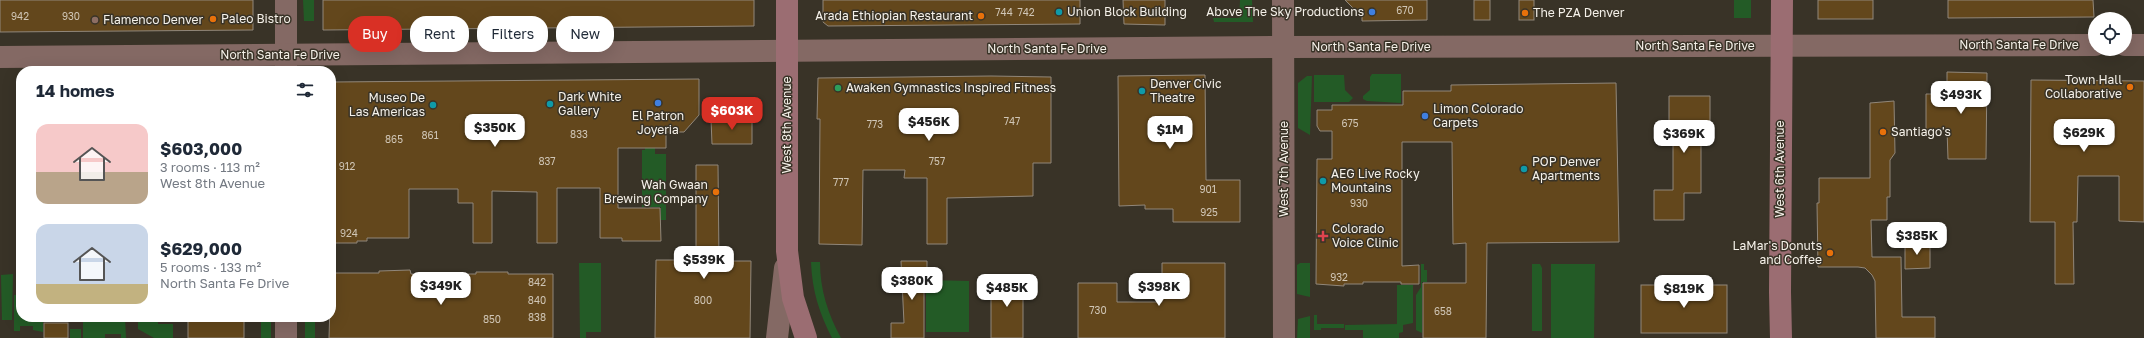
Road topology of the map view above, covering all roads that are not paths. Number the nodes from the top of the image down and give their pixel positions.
1 (286, 0) edge
2 (787, 0) edge
3 (1283, 0) edge
4 (1782, 0) edge
5 (2088, 45) edge
6 (2132, 45) edge
7 (2144, 45) edge
8 (1781, 46) junction
9 (1283, 47) junction
10 (787, 51) junction
11 (0, 57) edge
12 (286, 63) edge
13 (787, 250) junction
14 (286, 322) edge
15 (286, 338) edge
16 (777, 338) edge
17 (806, 338) edge
18 (1284, 338) edge
19 (1781, 338) edge

1 - 12 main road
2 - 10 main road, West 8th Avenue
3 - 9 main road, West 7th Avenue
4 - 8 main road, West 6th Avenue
5 - 8 main road, North Santa Fe Drive
6 - 7 main road
8 - 9 main road, North Santa Fe Drive
8 - 19 main road, West 6th Avenue
9 - 10 main road, North Santa Fe Drive
9 - 18 main road, West 7th Avenue
10 - 12 main road, North Santa Fe Drive
10 - 13 main road, West 8th Avenue
11 - 12 main road, North Santa Fe Drive
13 - 16 main road, West 8th Avenue
13 - 17 main road, West 8th Avenue
14 - 15 main road

